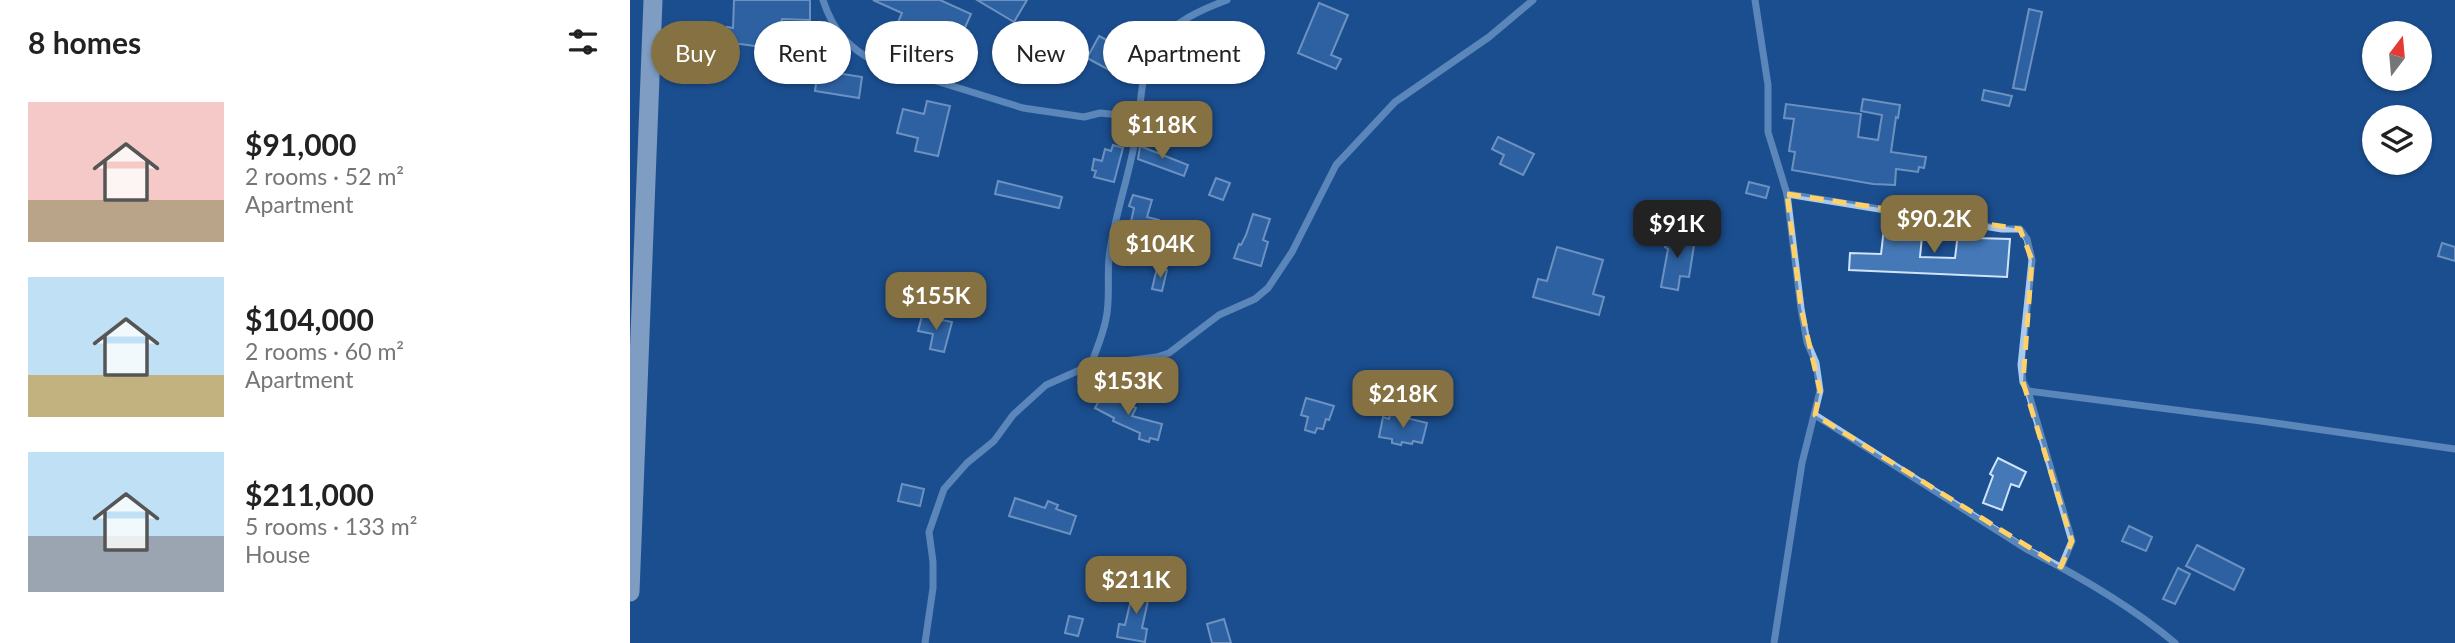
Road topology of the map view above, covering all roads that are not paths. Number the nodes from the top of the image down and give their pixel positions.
1 (653, 0) edge
2 (823, 0) edge
3 (1227, 0) edge
4 (1533, 0) edge
5 (1755, 0) edge
6 (1139, 117) junction
7 (1787, 194) junction
8 (1091, 365) junction
9 (2028, 391) junction
10 (1815, 415) junction
11 (2455, 449) edge
12 (2061, 567) junction
13 (630, 592) edge
14 (925, 643) edge
15 (1774, 643) edge
16 (2175, 643) edge

1 - 13 highway
2 - 6 street
3 - 6 street
4 - 8 street
5 - 7 street
6 - 8 street
7 - 9 street
7 - 10 street
8 - 14 street
9 - 11 street
9 - 12 street
10 - 12 street
10 - 15 street
12 - 16 street

